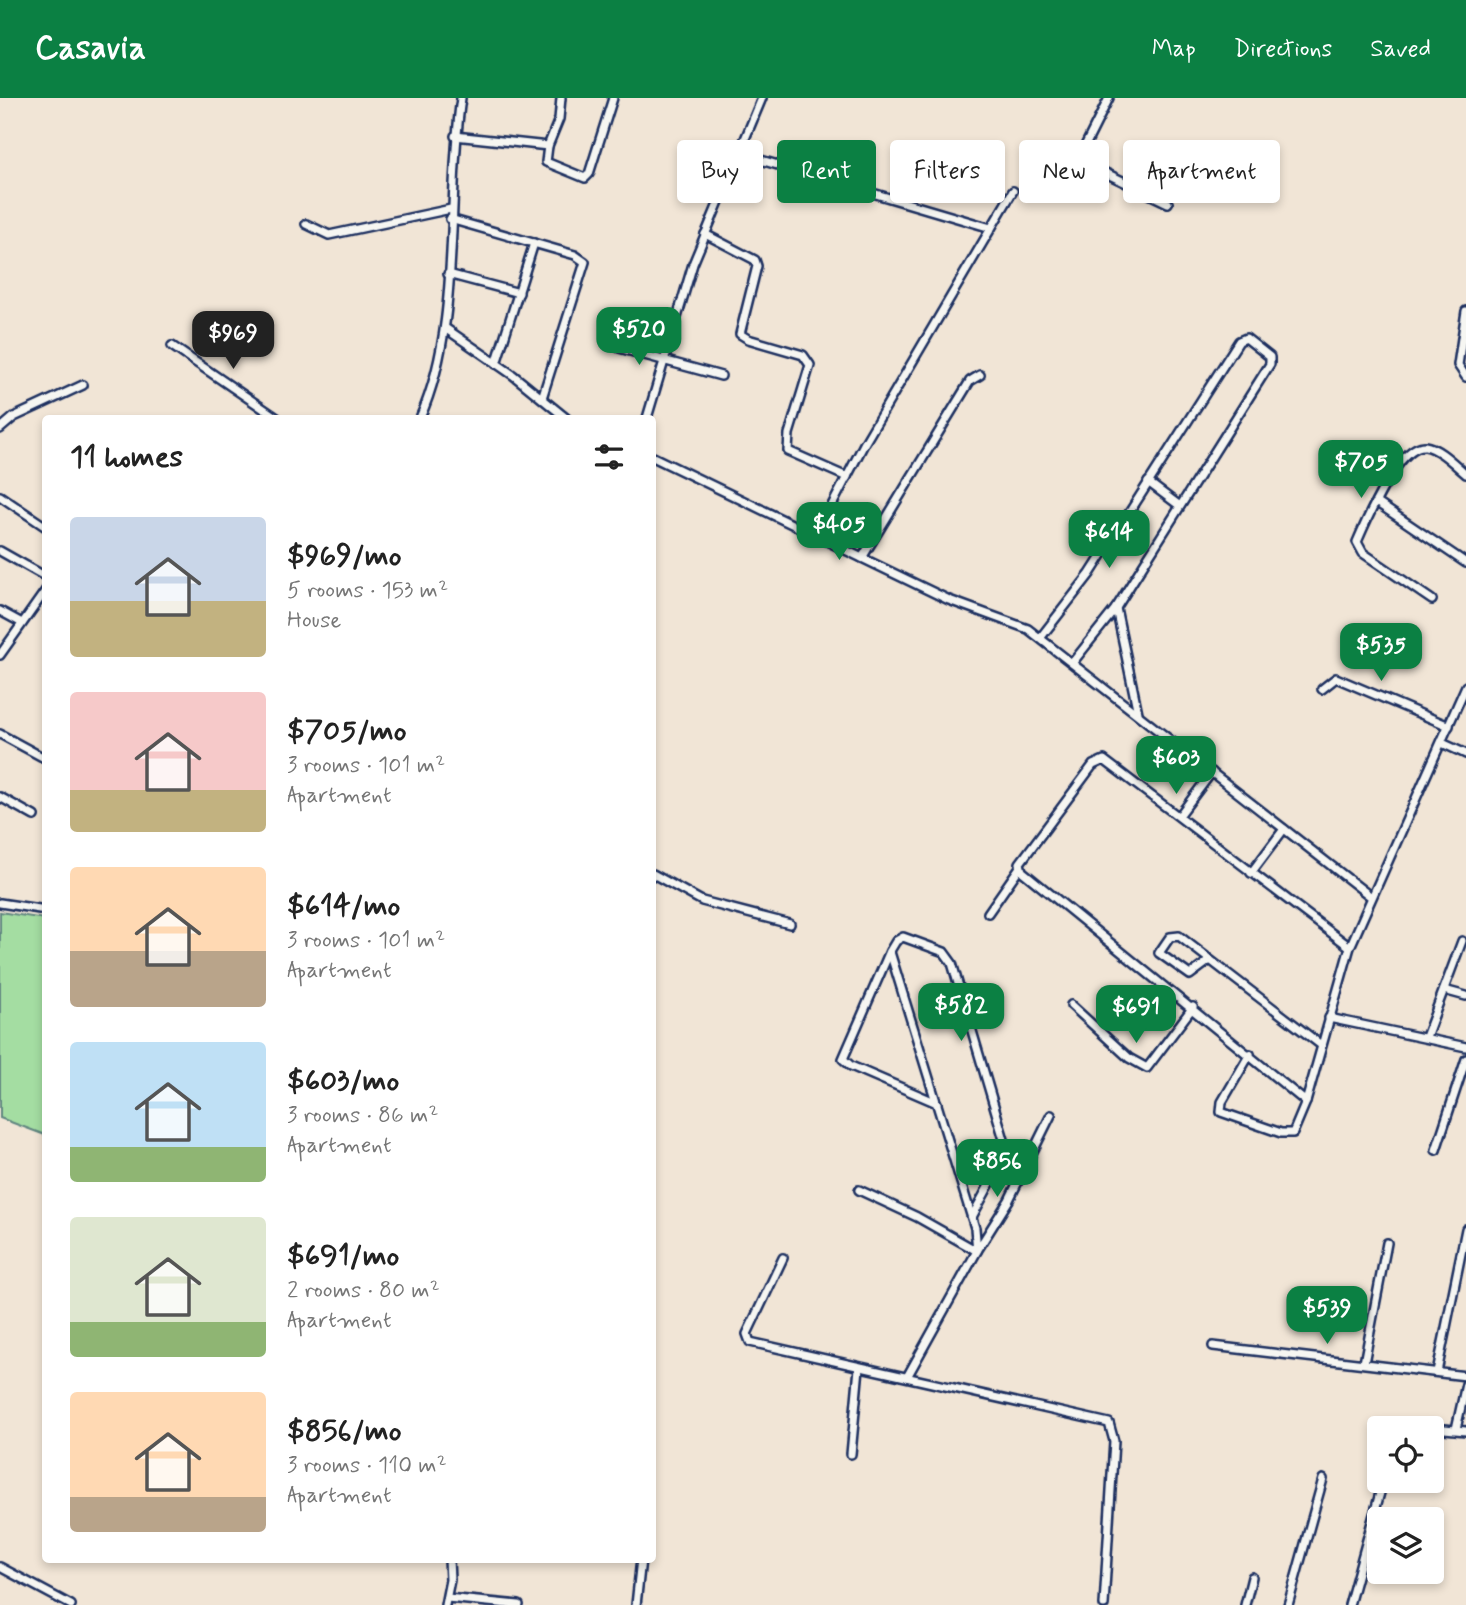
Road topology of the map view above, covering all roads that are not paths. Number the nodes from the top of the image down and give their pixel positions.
1 (461, 98) edge
2 (561, 98) edge
3 (613, 98) edge
4 (762, 98) edge
5 (1109, 98) edge
6 (455, 136) junction
7 (743, 140) edge
8 (548, 146) junction
9 (763, 161) edge
10 (1123, 181) edge
11 (1013, 191) dead end
12 (717, 203) edge
13 (451, 209) junction
14 (450, 219) junction
15 (306, 224) dead end
16 (991, 228) junction
17 (705, 234) junction
18 (534, 243) junction
19 (449, 275) junction
20 (519, 293) junction
21 (1466, 311) edge
22 (445, 328) junction
23 (172, 346) dead end
24 (618, 348) dead end
25 (665, 358) junction
26 (496, 364) junction
27 (981, 375) dead end
28 (721, 376) dead end
29 (1466, 377) edge
30 (83, 385) dead end
31 (542, 398) junction
32 (273, 415) edge
33 (421, 415) edge
34 (562, 415) edge
35 (649, 415) edge
36 (0, 429) edge
37 (656, 458) edge
38 (1466, 474) edge
39 (846, 477) junction
40 (1148, 481) junction
41 (0, 496) edge
42 (1376, 502) junction
43 (1180, 506) junction
44 (42, 524) edge
45 (816, 536) junction
46 (0, 551) edge
47 (862, 558) junction
48 (1466, 563) edge
49 (42, 575) edge
50 (42, 596) edge
51 (1432, 600) dead end
52 (1115, 608) junction
53 (0, 611) edge
54 (22, 623) junction
55 (1041, 637) junction
56 (0, 654) edge
57 (1073, 662) junction
58 (1466, 686) edge
59 (1322, 689) dead end
60 (1138, 714) junction
61 (1449, 726) junction
62 (0, 734) edge
63 (1443, 743) junction
64 (1466, 754) edge
65 (42, 757) edge
66 (1212, 772) junction
67 (0, 797) edge
68 (34, 816) dead end
69 (1179, 816) junction
70 (1284, 829) junction
71 (1020, 867) junction
72 (1251, 873) junction
73 (656, 876) edge
74 (1370, 896) junction
75 (0, 903) edge
76 (42, 909) edge
77 (988, 912) dead end
78 (790, 924) dead end
79 (1462, 941) dead end
80 (1350, 947) junction
81 (890, 951) junction
82 (1210, 960) junction
83 (1444, 990) junction
84 (1466, 996) edge
85 (1071, 1005) dead end
86 (1193, 1007) junction
87 (1329, 1018) junction
88 (1426, 1037) junction
89 (1321, 1045) junction
90 (1466, 1047) edge
91 (1250, 1054) junction
92 (1466, 1059) edge
93 (1306, 1102) junction
94 (937, 1104) junction
95 (1051, 1115) dead end
96 (1436, 1150) dead end
97 (859, 1190) dead end
98 (972, 1217) junction
99 (1466, 1229) edge
100 (1387, 1243) dead end
101 (977, 1251) junction
102 (783, 1258) dead end
103 (1213, 1346) dead end
104 (1364, 1363) junction
105 (859, 1368) junction
106 (1437, 1372) junction
107 (1466, 1376) edge
108 (907, 1377) junction
109 (1466, 1384) edge
110 (1444, 1428) edge
111 (1456, 1429) junction
112 (1466, 1431) edge
113 (850, 1454) dead end
114 (1323, 1479) dead end
115 (1380, 1493) edge
116 (449, 1563) edge
117 (641, 1563) edge
118 (3, 1568) edge
119 (0, 1577) edge
120 (1252, 1577) dead end
121 (446, 1602) edge
122 (71, 1605) edge
123 (519, 1605) edge
124 (636, 1605) edge
125 (1104, 1605) edge
126 (1245, 1605) edge
127 (1288, 1605) edge
128 (1349, 1605) edge

1 - 6 street
2 - 8 street
3 - 8 street
4 - 7 street
5 - 10 street
6 - 8 street
6 - 13 street
9 - 16 street
11 - 16 street
12 - 17 street
13 - 14 street
13 - 15 street
14 - 18 street
14 - 19 street
16 - 39 street
17 - 25 street
17 - 39 street
18 - 20 street
18 - 31 street
19 - 20 street
19 - 22 street
20 - 26 street
21 - 29 street
22 - 26 street
22 - 33 street
23 - 32 street
24 - 25 street
25 - 28 street
25 - 35 street
26 - 31 street
27 - 47 street
30 - 36 street
31 - 34 street
37 - 45 street
38 - 42 street
39 - 45 street
40 - 43 street
40 - 43 street
40 - 55 street
41 - 44 street
42 - 48 street
42 - 51 street
43 - 52 street
45 - 47 street
46 - 49 street
47 - 55 street
50 - 54 street
52 - 57 street
52 - 60 street
53 - 54 street
54 - 56 street
55 - 57 street
57 - 60 street
58 - 61 street
59 - 61 street
60 - 66 street
61 - 63 street
62 - 65 street
63 - 64 street
63 - 74 street
66 - 69 street
66 - 70 street
67 - 68 street
69 - 71 street
69 - 72 street
70 - 72 street
70 - 74 street
71 - 77 street
71 - 86 street
72 - 80 street
73 - 78 street
74 - 80 street
75 - 76 street
79 - 83 street
80 - 87 street
81 - 94 street
81 - 94 street
81 - 98 street
82 - 82 street
82 - 89 street
83 - 84 street
83 - 88 street
85 - 86 street
86 - 91 street
87 - 88 street
87 - 89 street
88 - 90 street
89 - 93 street
91 - 93 street
91 - 93 street
92 - 96 street
94 - 98 street
95 - 101 street
97 - 101 street
98 - 101 street
99 - 106 street
100 - 104 street
101 - 108 street
102 - 105 street
103 - 104 street
104 - 106 street
105 - 108 street
105 - 113 street
106 - 107 street
108 - 125 street
109 - 111 street
110 - 111 street
111 - 112 street
114 - 127 street
115 - 128 street
116 - 121 street
117 - 124 street
118 - 119 street
118 - 122 street
120 - 126 street
121 - 123 street

